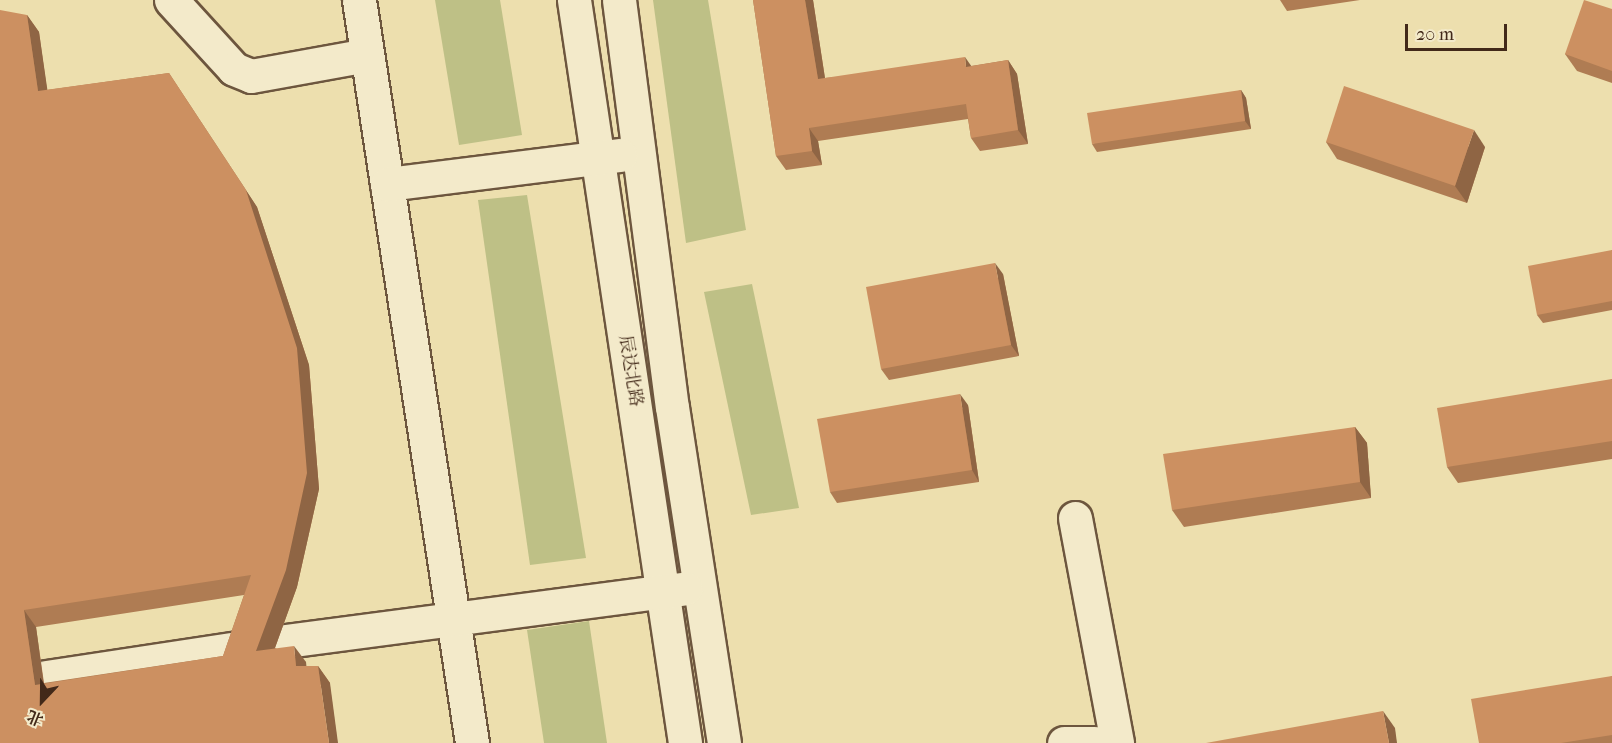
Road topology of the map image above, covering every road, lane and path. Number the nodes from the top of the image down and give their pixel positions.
1 (171, 0) edge
2 (359, 0) edge
3 (574, 0) edge
4 (619, 0) edge
5 (367, 55) junction
6 (639, 152) junction
7 (598, 158) junction
8 (387, 184) junction
9 (1075, 518) dead end
10 (700, 586) junction
11 (664, 591) junction
12 (453, 616) junction
13 (286, 641) dead end
14 (238, 648) edge
15 (46, 677) dead end
16 (472, 743) edge
17 (685, 743) edge
18 (724, 743) edge
19 (1064, 743) edge
20 (1094, 743) edge
21 (1117, 743) edge

1 - 5 street
2 - 5 street
3 - 7 street, 辰达北路
4 - 6 street, 辰达北路
5 - 8 street
6 - 7 street
6 - 10 street, 辰达北路
7 - 8 street
7 - 11 street, 辰达北路
8 - 12 street
9 - 21 street
10 - 11 street
10 - 18 street, 辰达北路
11 - 12 street
11 - 17 street, 辰达北路
12 - 13 street
12 - 16 street
14 - 15 street
19 - 20 street

